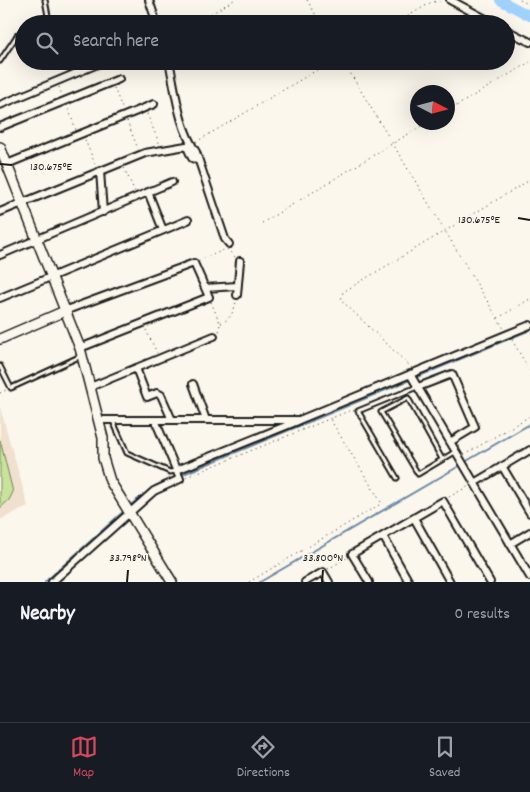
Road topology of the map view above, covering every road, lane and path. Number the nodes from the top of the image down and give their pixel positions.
1 (45, 0) edge
2 (149, 0) edge
3 (234, 0) edge
4 (307, 0) edge
5 (443, 0) edge
6 (450, 0) edge
7 (520, 0) edge
8 (530, 5) edge
9 (48, 15) edge
10 (154, 15) edge
11 (209, 15) edge
12 (316, 15) edge
13 (410, 15) edge
14 (478, 15) edge
15 (515, 34) edge
16 (15, 38) edge
17 (530, 42) edge
18 (0, 61) edge
19 (530, 62) edge
20 (83, 70) edge
21 (170, 70) edge
22 (317, 70) edge
23 (348, 70) edge
24 (119, 79) dead end
25 (57, 81) junction
26 (111, 82) junction
27 (65, 101) junction
28 (154, 104) dead end
29 (0, 105) edge
30 (455, 107) edge
31 (145, 108) junction
32 (125, 116) junction
33 (0, 127) edge
34 (415, 130) edge
35 (80, 134) junction
36 (393, 144) junction
37 (189, 146) junction
38 (0, 148) edge
39 (162, 150) junction
40 (140, 155) junction
41 (122, 162) junction
42 (7, 164) junction
43 (99, 171) junction
44 (530, 180) edge
45 (172, 182) dead end
46 (148, 192) junction
47 (137, 197) junction
48 (23, 203) junction
49 (0, 212) edge
50 (103, 212) junction
51 (188, 220) dead end
52 (262, 223) dead end
53 (163, 230) junction
54 (445, 231) junction
55 (38, 240) junction
56 (229, 244) dead end
57 (0, 255) edge
58 (240, 261) joint
59 (194, 263) junction
60 (52, 277) junction
61 (237, 286) junction
62 (205, 288) junction
63 (237, 296) joint
64 (209, 297) junction
65 (0, 298) edge
66 (530, 299) edge
67 (67, 310) junction
68 (498, 318) junction
69 (142, 323) junction
70 (220, 323) junction
71 (530, 324) edge
72 (507, 334) junction
73 (214, 336) joint
74 (0, 339) edge
75 (81, 352) junction
76 (160, 358) junction
77 (0, 366) edge
78 (136, 368) junction
79 (530, 371) edge
80 (412, 373) junction
81 (193, 384) dead end
82 (90, 387) junction
83 (418, 387) junction
84 (11, 388) junction
85 (0, 393) edge
86 (358, 410) junction
87 (530, 416) edge
88 (330, 419) junction
89 (98, 420) junction
90 (112, 420) junction
91 (155, 420) junction
92 (172, 420) junction
93 (206, 420) junction
94 (299, 420) junction
95 (450, 442) junction
96 (530, 450) edge
97 (455, 452) junction
98 (459, 458) junction
99 (442, 459) junction
100 (502, 466) junction
101 (177, 470) junction
102 (397, 478) dead end
103 (180, 479) junction
104 (474, 483) junction
105 (443, 501) junction
106 (530, 513) edge
107 (131, 514) junction
108 (414, 518) junction
109 (530, 532) edge
110 (383, 536) junction
111 (510, 544) junction
112 (352, 554) junction
113 (323, 572) junction
114 (530, 577) edge
115 (488, 581) edge
116 (52, 582) edge
117 (172, 582) edge
118 (249, 582) edge
119 (305, 582) edge
120 (328, 582) edge
121 (368, 582) edge
122 (409, 582) edge
123 (450, 582) edge

1 - 9 lane
2 - 10 street
3 - 11 path
4 - 12 path
5 - 13 path
6 - 14 street
7 - 8 path
15 - 17 street
16 - 18 lane
19 - 30 path
20 - 25 street
21 - 37 street
22 - 37 path
23 - 36 path
24 - 26 street
25 - 27 path
25 - 29 street
26 - 27 street
26 - 32 path
27 - 33 street
27 - 35 path
28 - 31 street
31 - 32 street
31 - 39 path
32 - 35 street
32 - 40 path
34 - 36 path
35 - 42 street
35 - 43 path
36 - 52 path
36 - 54 path
37 - 39 street
37 - 56 street
38 - 42 street
39 - 40 street
40 - 41 street
41 - 43 street
41 - 47 path
42 - 48 street
43 - 48 street
43 - 50 street
44 - 54 path
45 - 46 street
46 - 47 street
46 - 53 street
47 - 50 street
48 - 49 street
48 - 55 street
50 - 55 street
51 - 53 street
53 - 60 street
54 - 68 path
54 - 80 path
55 - 57 street
55 - 60 street
58 - 59 path
58 - 61 street
59 - 62 street
59 - 67 street
60 - 65 street
60 - 67 street
61 - 62 street
61 - 63 street
62 - 64 street
63 - 70 path
64 - 69 street
64 - 70 path
66 - 68 path
67 - 74 street
67 - 75 street
68 - 72 path
69 - 75 street
69 - 76 path
70 - 73 path
71 - 72 street
72 - 79 path
72 - 80 street
73 - 76 street
75 - 82 street
75 - 84 lane
76 - 78 street
77 - 84 lane
78 - 82 street
78 - 92 street
80 - 83 street
80 - 94 street
81 - 93 street
82 - 89 street
83 - 86 lane
83 - 95 street
83 - 95 street
84 - 85 path
86 - 88 path
86 - 102 lane
87 - 98 path
88 - 103 path
88 - 118 path
89 - 90 street
89 - 107 street
90 - 91 street
90 - 101 lane
91 - 92 street
91 - 101 street
92 - 93 street
93 - 94 street
94 - 101 street
95 - 97 street
96 - 100 street
97 - 98 street
97 - 99 lane
98 - 104 street
99 - 99 lane
100 - 104 street
100 - 106 street
101 - 103 street
103 - 107 street
104 - 105 path
104 - 111 street
105 - 108 street
105 - 115 street
107 - 116 street
107 - 117 street
108 - 110 street
108 - 123 street
109 - 111 street
110 - 112 street
110 - 122 street
111 - 114 street
112 - 113 path
112 - 121 street
113 - 119 street
113 - 120 street

